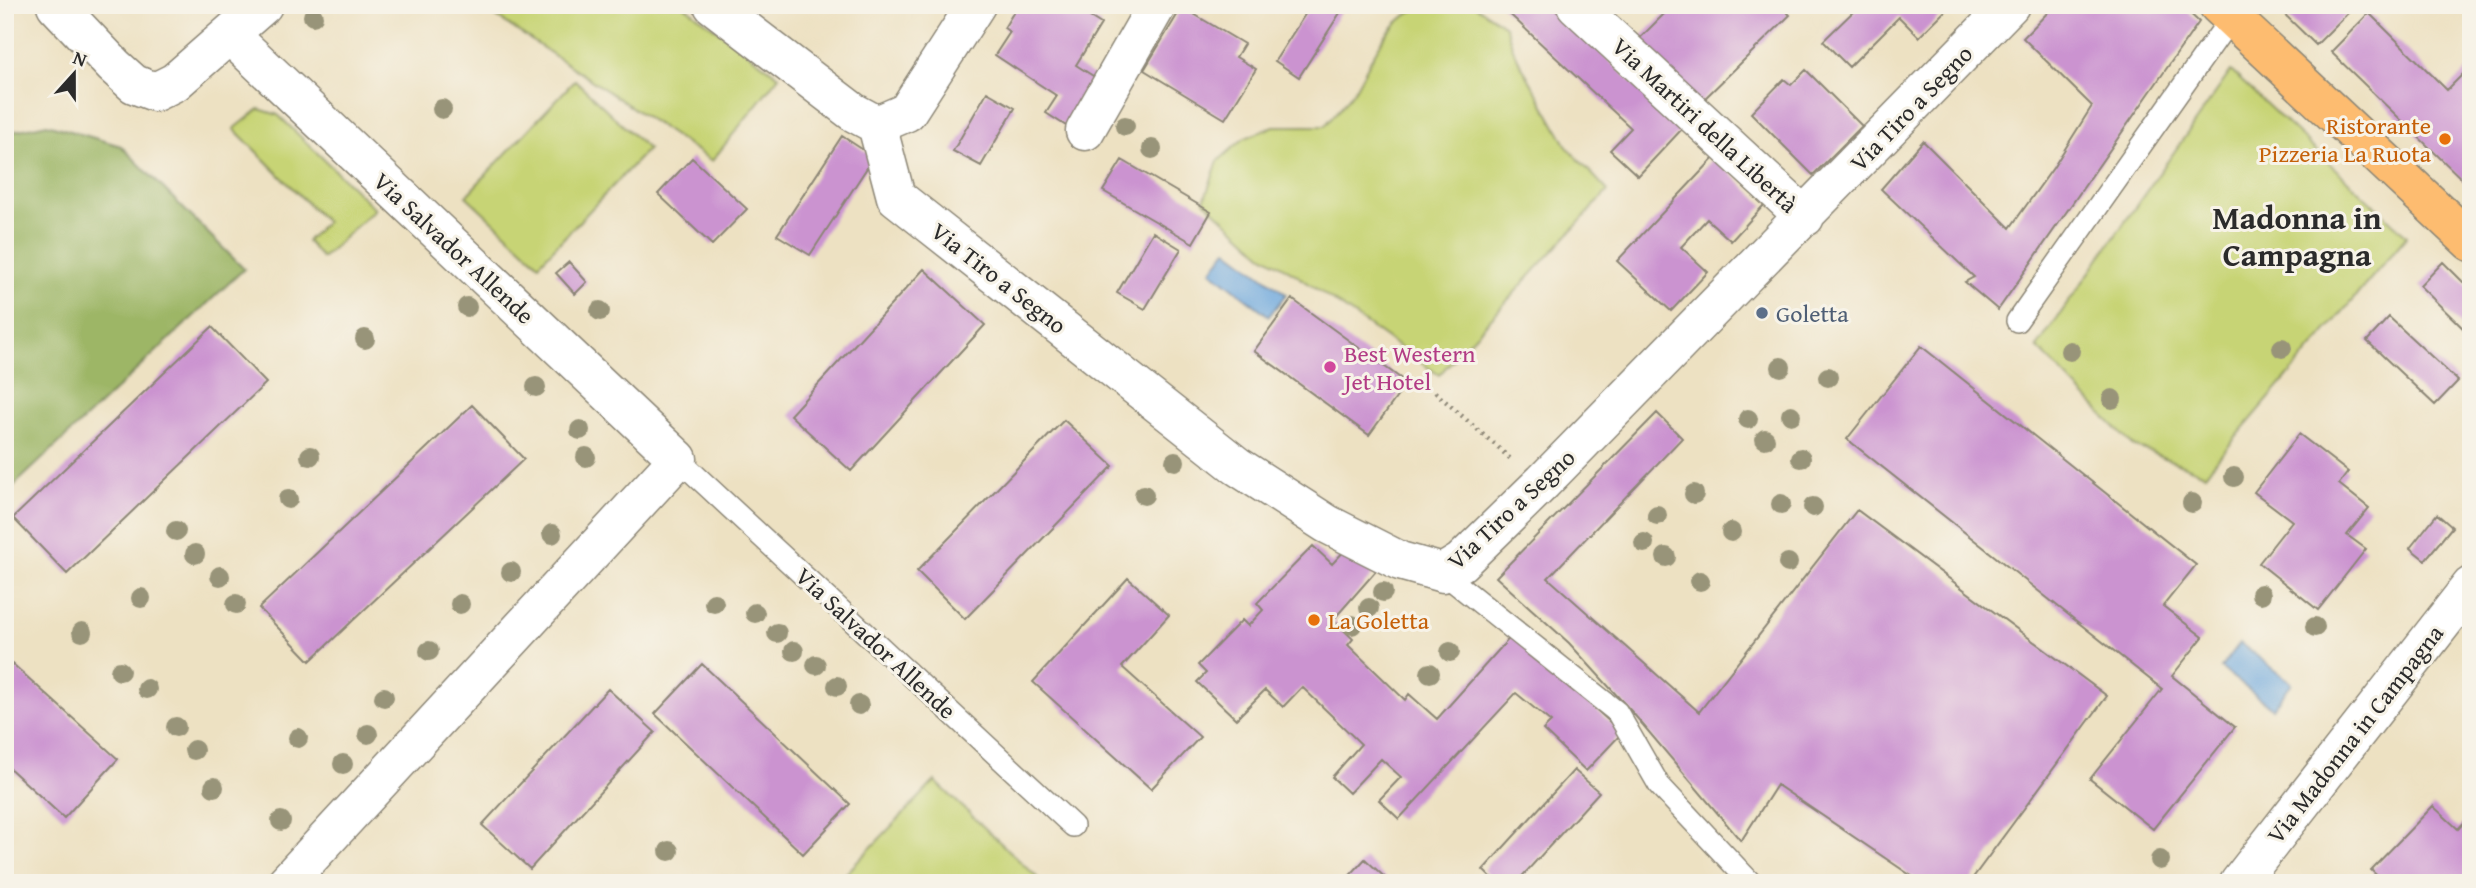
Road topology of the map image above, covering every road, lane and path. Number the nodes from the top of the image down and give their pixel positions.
1 (56, 5) edge
2 (263, 5) edge
3 (713, 5) edge
4 (976, 5) edge
5 (1157, 5) edge
6 (1576, 5) edge
7 (2010, 5) edge
8 (2224, 12) edge
9 (231, 36) junction
10 (877, 125) junction
11 (1085, 131) dead end
12 (1805, 217) junction
13 (2471, 243) edge
14 (2017, 321) dead end
15 (1435, 392) dead end
16 (678, 459) junction
17 (1543, 482) junction
18 (1443, 573) junction
19 (2471, 586) edge
20 (1073, 826) dead end
21 (286, 883) edge
22 (1751, 883) edge
23 (2239, 883) edge

1 - 9 street
2 - 9 street
3 - 10 street
4 - 10 street
5 - 11 street
6 - 12 street, Via Martiri della Libertà
7 - 12 street, Via Tiro a Segno
8 - 13 main road
8 - 14 lane
9 - 16 street, Via Salvador Allende
10 - 18 street, Via Tiro a Segno
12 - 17 street, Via Tiro a Segno
15 - 17 path
16 - 20 lane, Via Salvador Allende
16 - 21 street
17 - 18 street, Via Tiro a Segno
18 - 22 lane
19 - 23 street, Via Madonna in Campagna

